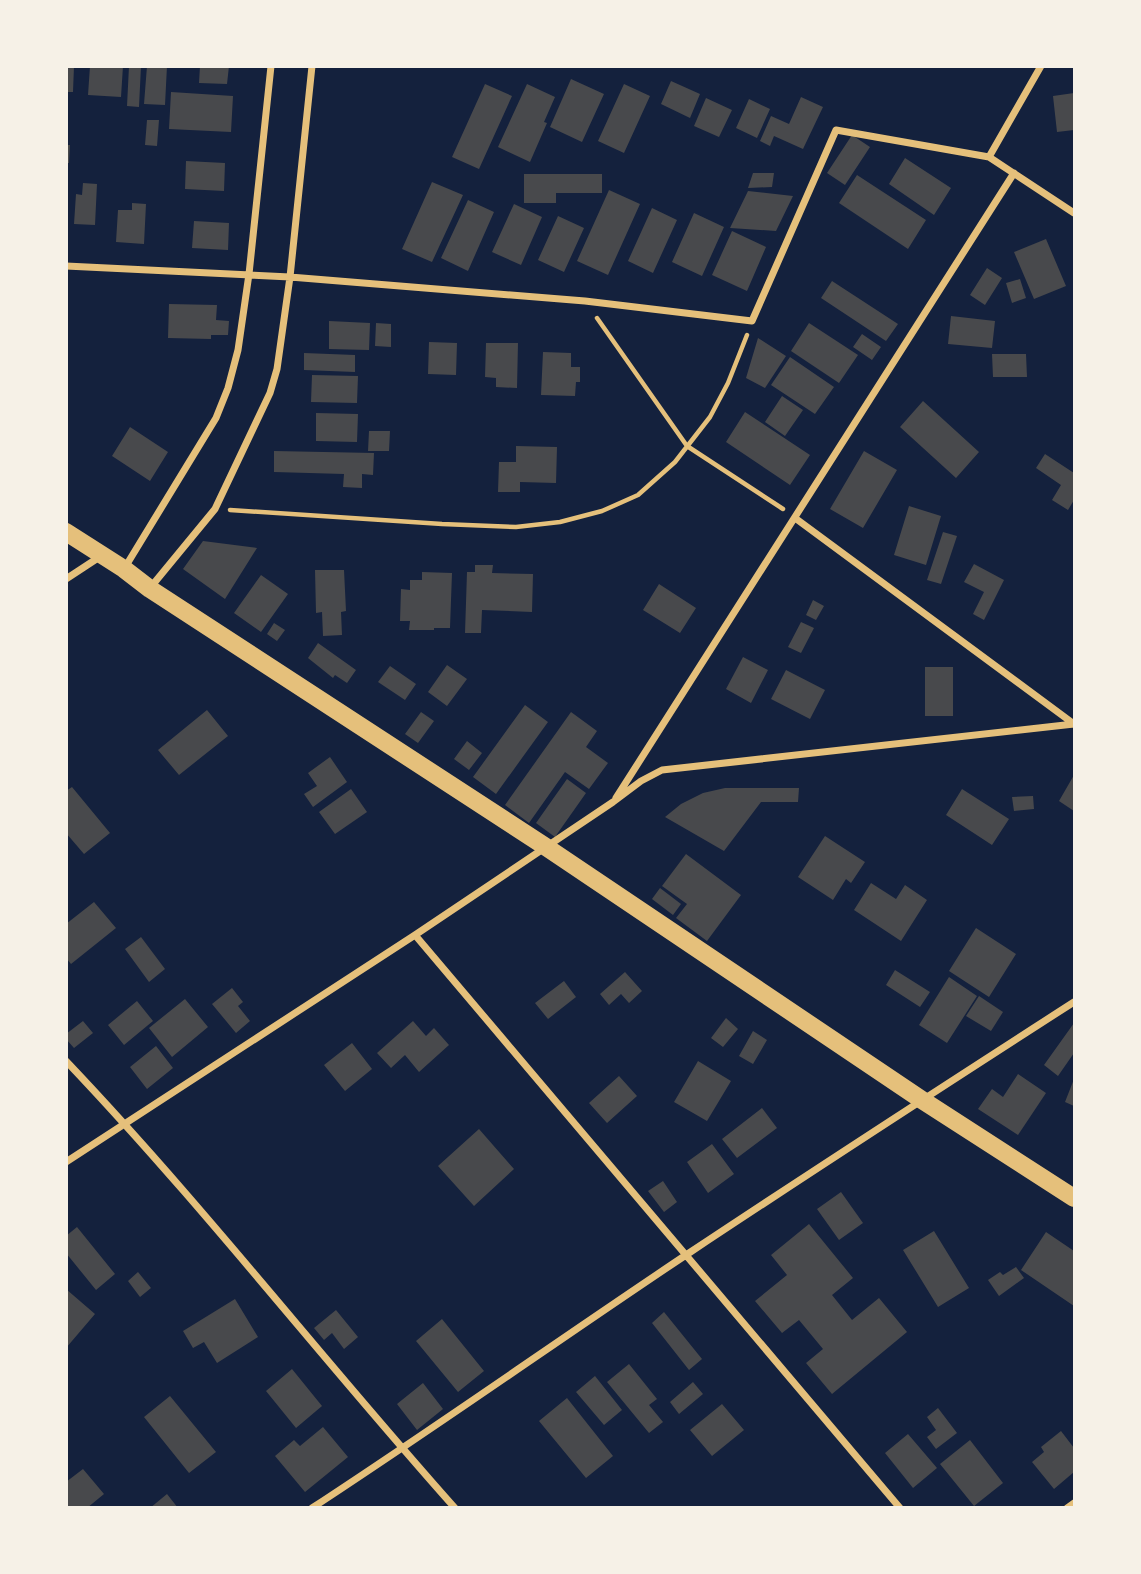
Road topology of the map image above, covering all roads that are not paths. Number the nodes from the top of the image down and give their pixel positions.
1 (271, 66) edge
2 (312, 66) edge
3 (1041, 66) edge
4 (989, 157) junction
5 (1014, 173) junction
6 (1074, 213) edge
7 (66, 266) edge
8 (248, 274) junction
9 (290, 277) junction
10 (795, 518) junction
11 (66, 531) edge
12 (101, 555) junction
13 (124, 569) junction
14 (66, 579) edge
15 (150, 589) junction
16 (1074, 724) edge
17 (613, 802) junction
18 (546, 847) junction
19 (415, 935) junction
20 (1074, 1002) edge
21 (66, 1061) edge
22 (922, 1100) junction
23 (126, 1124) junction
24 (66, 1162) edge
25 (1074, 1198) edge
26 (687, 1255) junction
27 (402, 1448) junction
28 (1074, 1503) edge
29 (312, 1507) edge
30 (454, 1507) edge
31 (900, 1507) edge
32 (1068, 1507) edge

1 - 8 street
2 - 9 street
3 - 4 street
4 - 5 street
4 - 9 street
5 - 6 street
5 - 10 street
7 - 8 street
8 - 9 street
8 - 13 street
9 - 15 street
10 - 16 street
10 - 17 street
11 - 12 main road
12 - 13 main road
12 - 14 street
13 - 15 main road
15 - 18 main road
16 - 17 street
17 - 18 street
18 - 19 street
18 - 22 main road
19 - 23 street
19 - 26 street
20 - 22 street
21 - 23 street
22 - 25 main road
22 - 26 street
23 - 24 street
23 - 27 street
26 - 27 street
26 - 31 street
27 - 29 street
27 - 30 street
28 - 32 street

